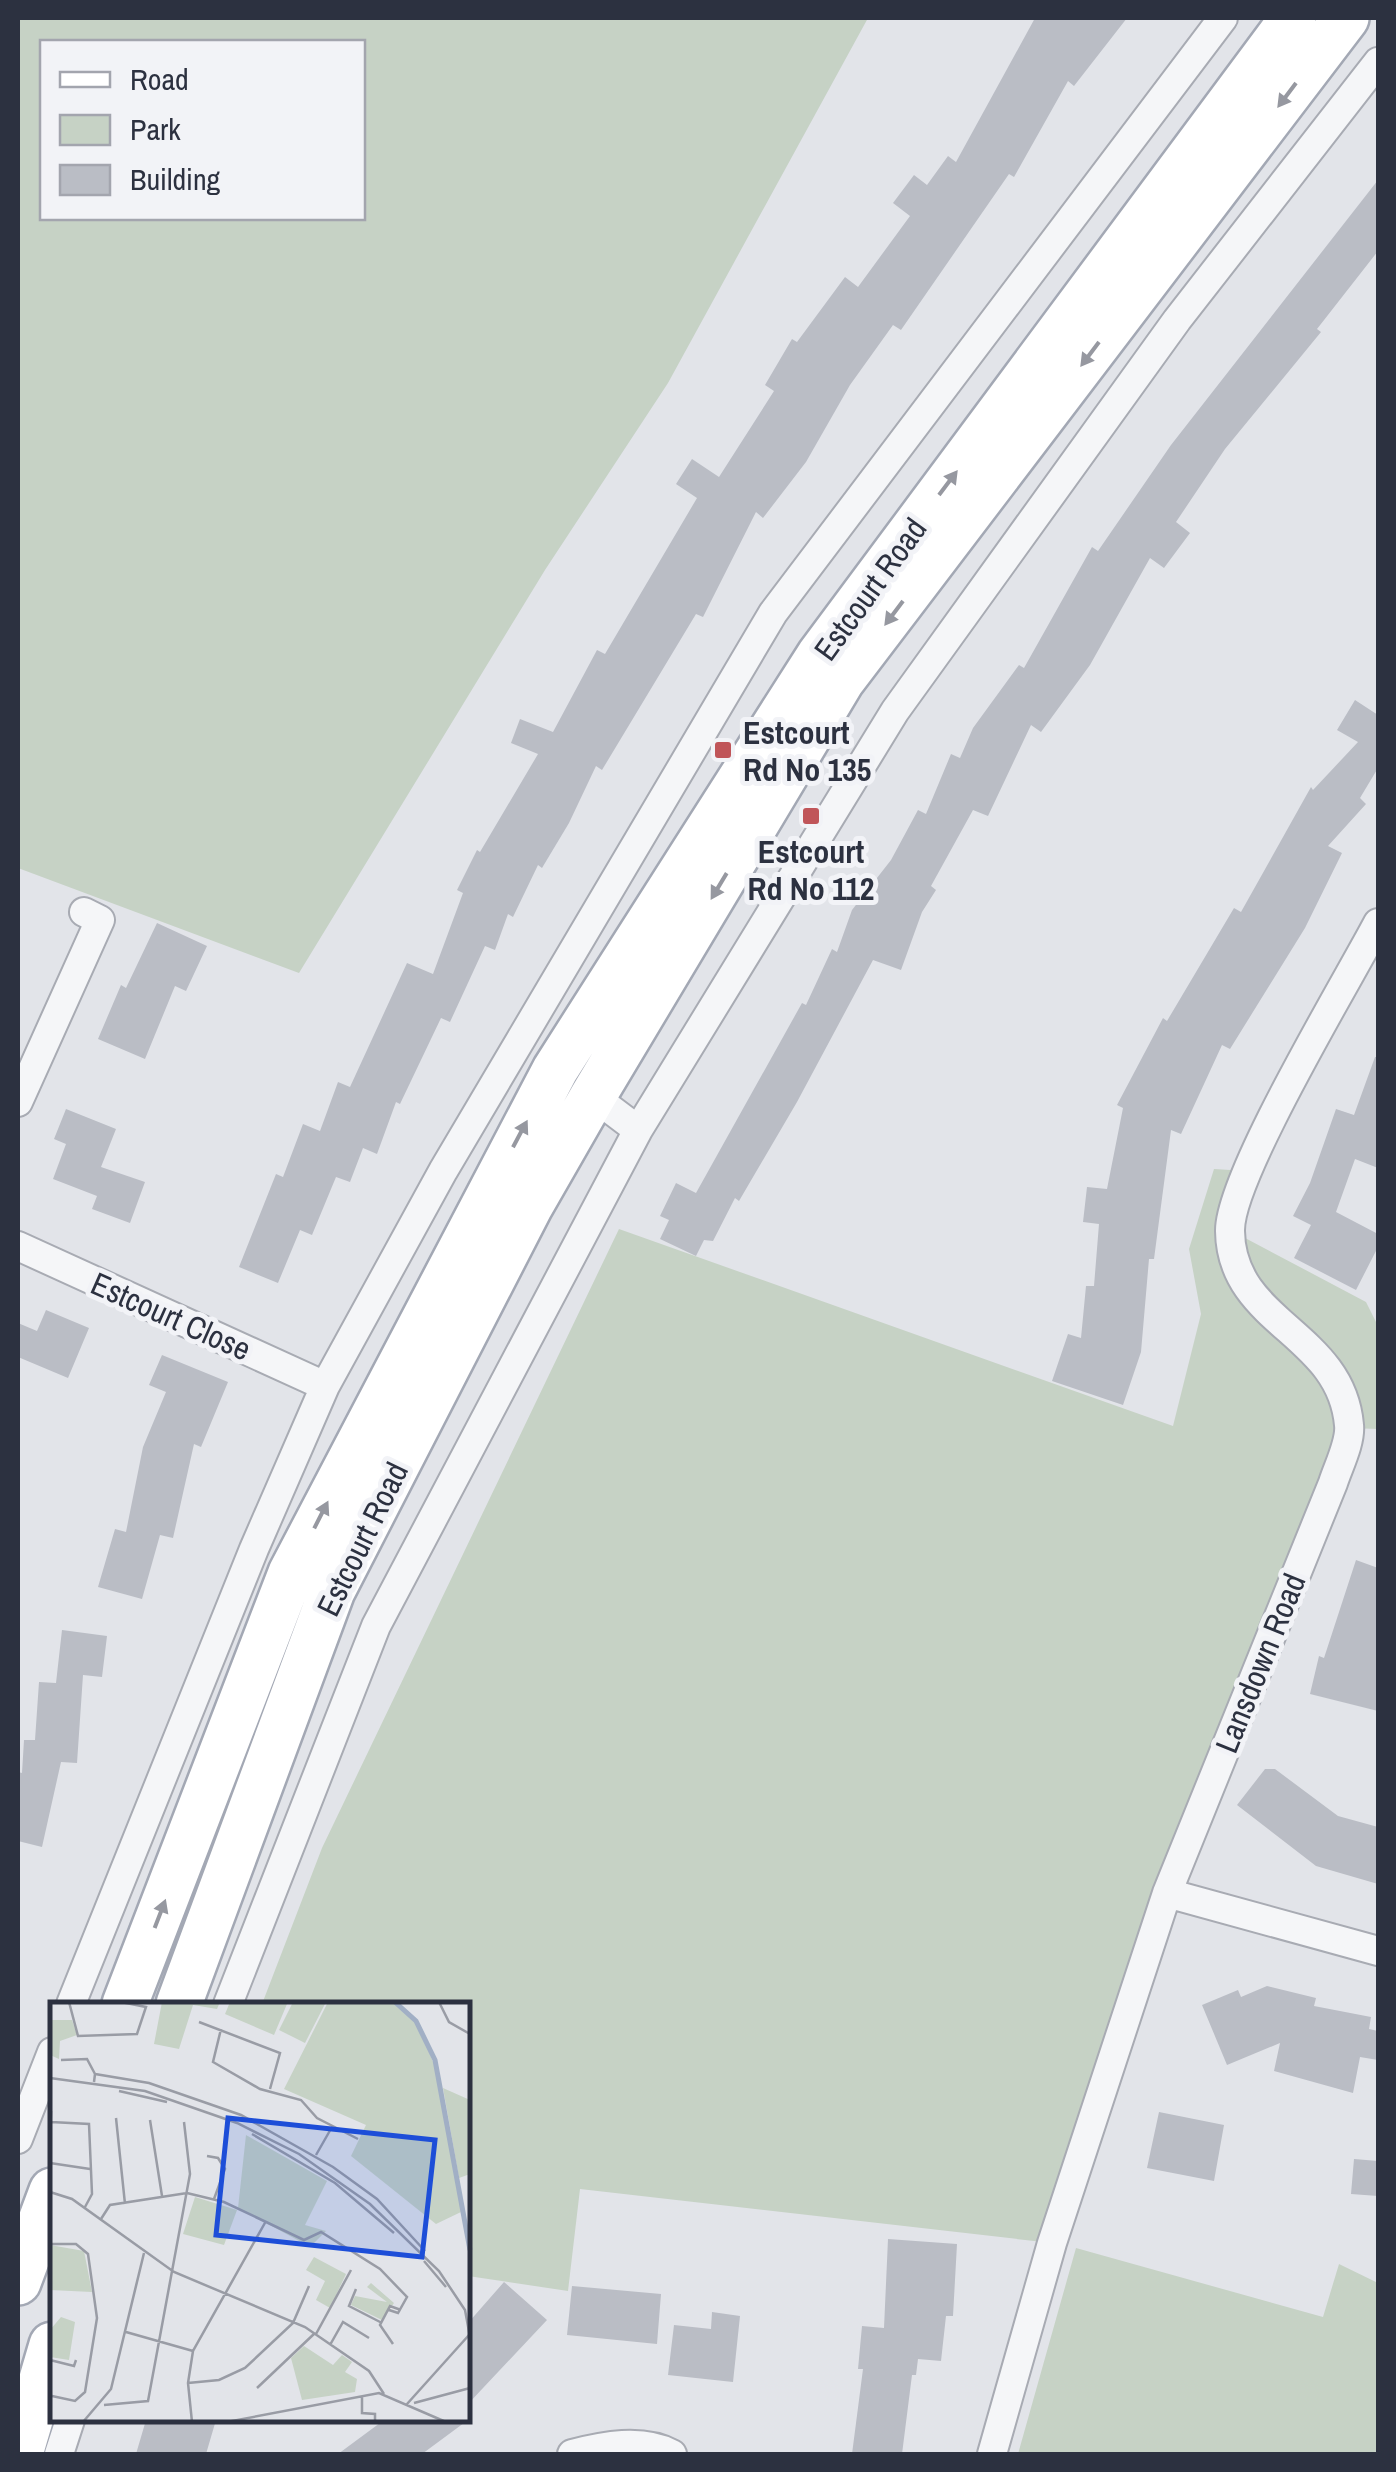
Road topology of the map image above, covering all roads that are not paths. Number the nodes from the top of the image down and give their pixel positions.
1 (1223, 18) edge
2 (1293, 18) edge
3 (1346, 18) edge
4 (1378, 62) edge
5 (99, 919) dead end
6 (1378, 923) edge
7 (593, 1096) junction
8 (18, 1102) edge
9 (638, 1130) junction
10 (443, 1171) junction
11 (490, 1190) junction
12 (18, 1246) edge
13 (325, 1386) junction
14 (254, 1548) junction
15 (291, 1573) junction
16 (1166, 1894) junction
17 (1378, 1951) edge
18 (73, 2002) edge
19 (125, 2002) edge
20 (180, 2002) edge
21 (229, 2002) edge
22 (50, 2057) edge
23 (18, 2139) edge
24 (50, 2196) edge
25 (18, 2282) edge
26 (50, 2352) edge
27 (69, 2422) edge
28 (20, 2454) edge
29 (60, 2454) edge
30 (572, 2454) edge
31 (672, 2454) edge
32 (992, 2454) edge

1 - 10 street, Estcourt Road
11 -> 2 main road, Estcourt Road
3 -> 7 main road, Estcourt Road
4 - 9 street, Estcourt Road
5 - 8 street
6 - 16 street, Lansdown Road
7 - 9 street
7 - 20 main road, Estcourt Road
9 - 21 street, Estcourt Road
10 - 11 street
10 - 13 street, Estcourt Road
15 -> 11 main road, Estcourt Road
12 - 13 street, Estcourt Close
13 - 14 street, Estcourt Road
14 - 15 street, Estcourt Road
14 - 18 street, Estcourt Road
19 -> 15 main road, Estcourt Road
16 - 17 street
16 - 32 street, Lansdown Road
22 - 23 street
24 - 25 main road
26 - 28 main road
27 - 29 street
30 - 31 street

